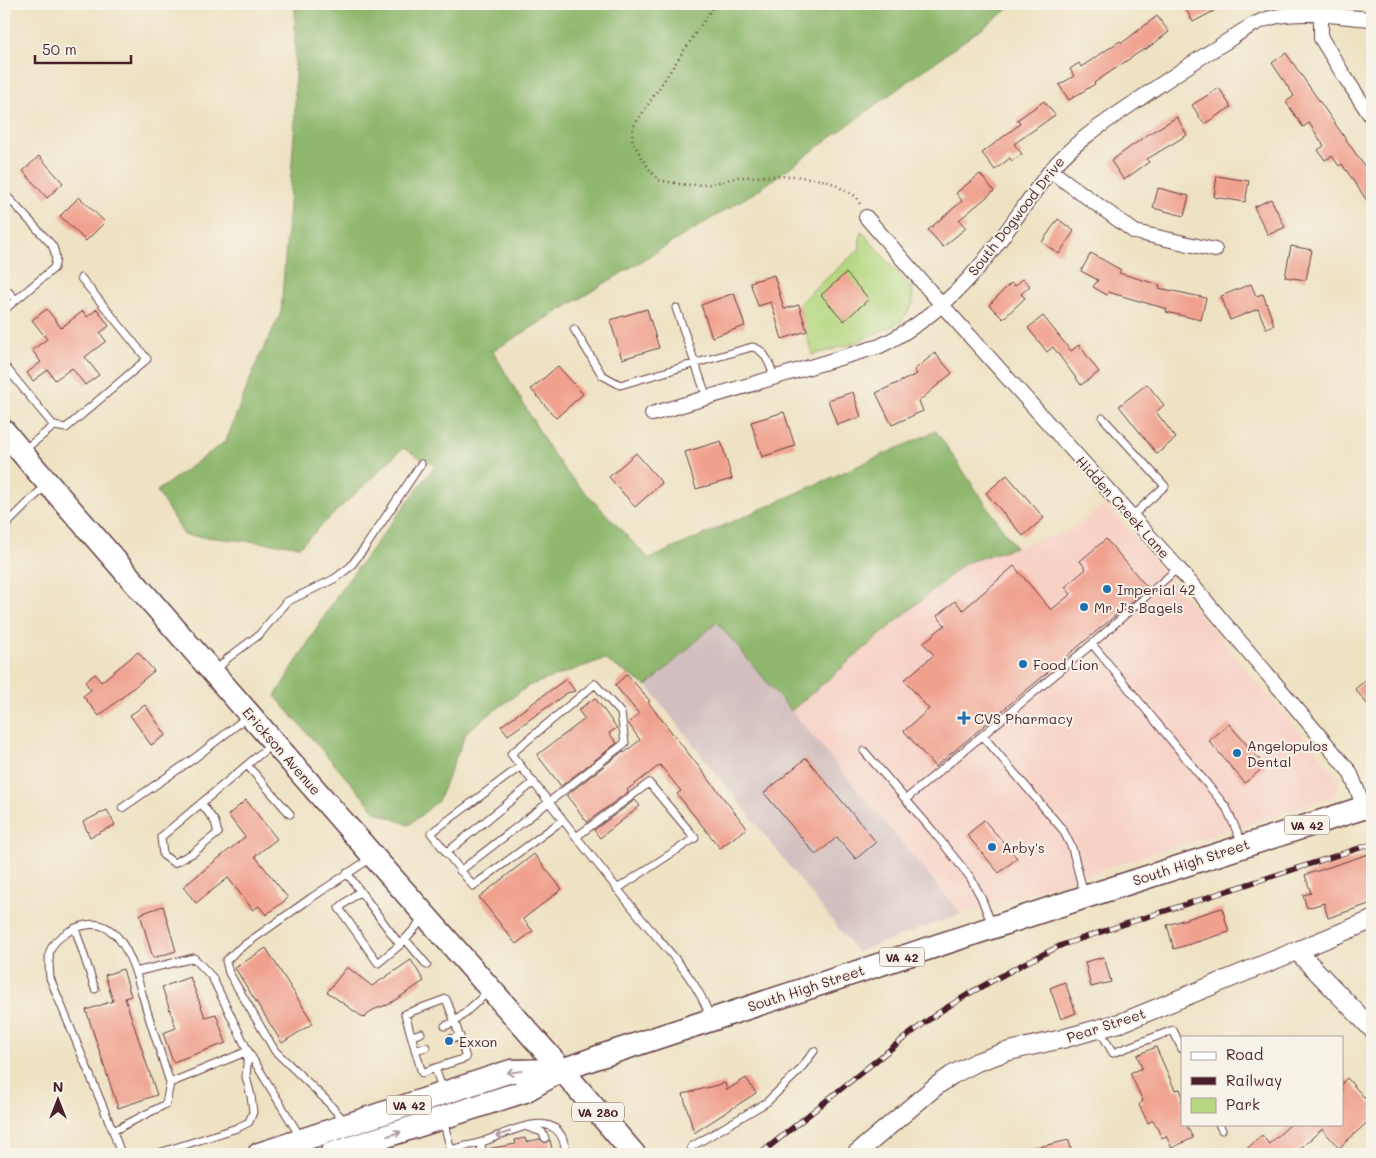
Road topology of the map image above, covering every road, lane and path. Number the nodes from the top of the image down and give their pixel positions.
1 (715, 4) edge
2 (1321, 15) junction
3 (1372, 19) edge
4 (1372, 118) edge
5 (1050, 171) junction
6 (4, 193) edge
7 (866, 217) joint
8 (1215, 250) dead end
9 (81, 278) dead end
10 (4, 287) edge
11 (16, 300) junction
12 (942, 305) junction
13 (676, 308) dead end
14 (4, 310) edge
15 (574, 329) dead end
16 (695, 363) junction
17 (4, 365) edge
18 (775, 378) junction
19 (707, 398) junction
20 (652, 414) dead end
21 (1103, 418) dead end
22 (54, 426) junction
23 (4, 431) edge
24 (22, 452) junction
25 (420, 464) dead end
26 (48, 483) junction
27 (1132, 516) junction
28 (4, 527) edge
29 (1178, 568) junction
30 (1092, 644) junction
31 (214, 673) junction
32 (250, 714) junction
33 (984, 736) junction
34 (275, 743) junction
35 (864, 751) dead end
36 (247, 765) junction
37 (521, 766) junction
38 (534, 782) junction
39 (906, 799) junction
40 (549, 802) junction
41 (201, 803) junction
42 (1368, 806) edge
43 (122, 808) dead end
44 (290, 814) dead end
45 (563, 820) junction
46 (576, 837) junction
47 (1243, 845) junction
48 (446, 853) junction
49 (373, 856) junction
50 (460, 871) junction
51 (348, 873) junction
52 (617, 889) junction
53 (360, 891) junction
54 (1085, 896) junction
55 (426, 916) junction
56 (1372, 920) edge
57 (992, 927) junction
58 (75, 928) junction
59 (405, 939) junction
60 (400, 944) junction
61 (1298, 952) junction
62 (427, 965) dead end
63 (135, 972) junction
64 (95, 989) dead end
65 (491, 989) junction
66 (711, 1019) junction
67 (455, 1022) junction
68 (445, 1026) dead end
69 (1098, 1029) junction
70 (1372, 1029) edge
71 (421, 1032) dead end
72 (412, 1036) junction
73 (460, 1036) junction
74 (450, 1039) dead end
75 (426, 1047) dead end
76 (1181, 1047) edge
77 (415, 1050) junction
78 (248, 1051) junction
79 (814, 1051) dead end
80 (435, 1068) junction
81 (562, 1070) junction
82 (170, 1083) junction
83 (444, 1094) junction
84 (443, 1118) junction
85 (348, 1125) junction
86 (526, 1126) junction
87 (113, 1130) junction
88 (545, 1138) dead end
89 (302, 1140) junction
90 (480, 1143) junction
91 (691, 1147) dead end
92 (452, 1152) edge
93 (121, 1154) edge
94 (156, 1154) edge
95 (259, 1154) edge
96 (331, 1154) edge
97 (482, 1154) edge
98 (566, 1154) edge
99 (634, 1154) edge
100 (856, 1154) edge

1 - 7 path
2 - 3 street, South Dogwood Drive
2 - 4 street
2 - 5 street, South Dogwood Drive
5 - 8 street
5 - 12 street, South Dogwood Drive
6 - 11 lane
7 - 12 street, Hidden Creek Lane
9 - 22 lane
10 - 11 lane
11 - 14 lane
12 - 18 street, South Dogwood Drive
12 - 27 street, Hidden Creek Lane
13 - 16 lane
15 - 16 lane
16 - 18 lane
16 - 19 lane
17 - 22 lane
18 - 19 street, South Dogwood Drive
19 - 20 street, South Dogwood Drive
21 - 27 lane
22 - 24 lane
23 - 24 main road, Erickson Avenue
24 - 26 main road, Erickson Avenue
25 - 31 lane
26 - 28 lane
26 - 31 main road, Erickson Avenue
27 - 29 street, Hidden Creek Lane
29 - 30 lane
29 - 42 street, Hidden Creek Lane
30 - 33 lane
30 - 47 lane
31 - 32 main road, Erickson Avenue
32 - 34 main road, Erickson Avenue
32 - 43 lane
33 - 39 lane
33 - 54 lane
34 - 36 lane
34 - 49 main road, Erickson Avenue
35 - 39 lane
36 - 41 lane
36 - 44 lane
37 - 38 lane
37 - 40 lane
37 - 48 lane
38 - 40 lane
38 - 48 lane
39 - 57 lane
40 - 45 lane
40 - 50 lane
41 - 41 lane
42 - 47 main road, South High Street / VA 42
45 - 46 lane
45 - 50 lane
46 - 52 lane
46 - 52 lane
47 - 54 main road, South High Street / VA 42
48 - 50 lane
49 - 51 lane
49 - 55 main road, Erickson Avenue
51 - 53 lane
51 - 85 lane
52 - 66 lane
53 - 60 lane
53 - 60 lane
54 - 57 main road, South High Street / VA 42
55 - 59 lane
55 - 65 main road, Erickson Avenue
56 - 61 street, Pear Street
57 - 66 main road, South High Street / VA 42
58 - 63 lane
58 - 64 lane
58 - 87 lane
59 - 60 lane
59 - 62 lane
61 - 69 street, Pear Street
61 - 70 street
63 - 78 lane
63 - 82 lane
65 - 67 lane
65 - 81 main road, Erickson Avenue
66 - 81 main road, South High Street / VA 42
67 - 68 lane
67 - 72 lane
67 - 73 lane
69 - 76 lane
69 - 100 street, Pear Street
71 - 72 lane
72 - 77 lane
73 - 74 lane
73 - 80 lane
75 - 77 lane
77 - 80 lane
78 - 82 lane
78 - 89 lane
78 - 94 lane
79 - 91 lane
80 - 83 lane
81 -> 83 main road, VA 42
81 - 84 main road, South High Street / VA 42
81 - 99 main road, VA 280
82 - 87 lane
83 - 85 main road, VA 42
84 - 92 lane
96 -> 84 main road, South High Street / VA 42
85 - 89 main road, VA 42
86 - 88 lane
86 -> 90 lane
86 - 98 lane
87 - 93 lane
89 - 95 main road, VA 42
90 - 92 lane
90 - 97 lane

